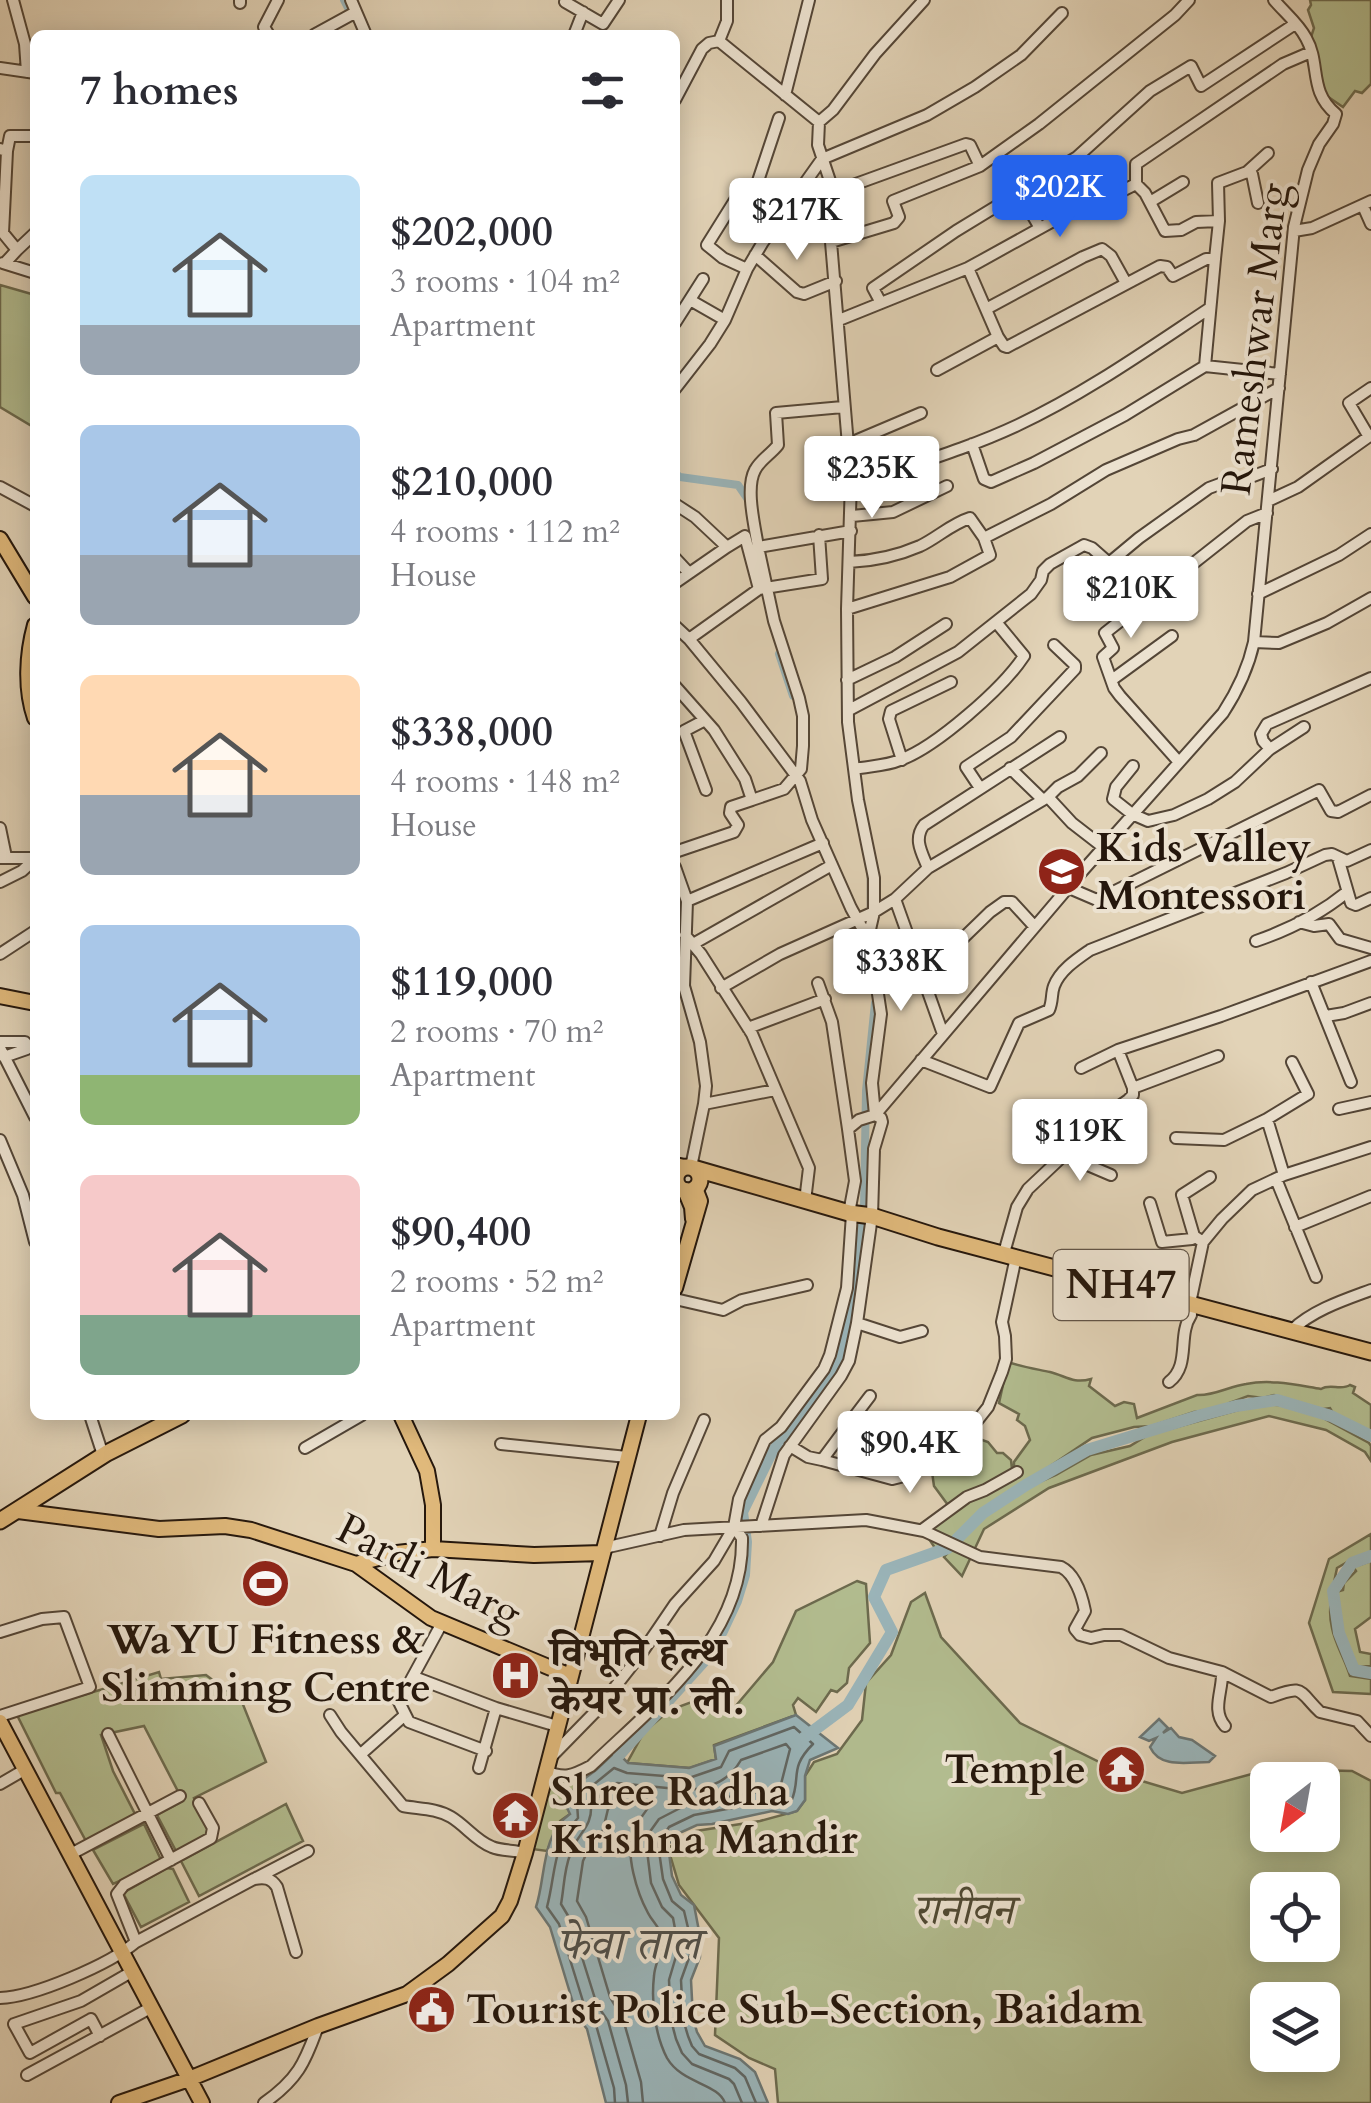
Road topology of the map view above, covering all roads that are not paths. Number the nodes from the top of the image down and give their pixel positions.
1 (12, 0) edge
2 (278, 0) edge
3 (351, 0) edge
4 (619, 0) edge
5 (728, 0) edge
6 (809, 0) edge
7 (924, 0) edge
8 (1189, 0) edge
9 (1274, 0) edge
10 (565, 2) edge
11 (0, 4) edge
12 (583, 12) junction
13 (1062, 13) dead end
14 (354, 14) junction
15 (1295, 24) junction
16 (266, 30) edge
17 (324, 30) edge
18 (363, 30) edge
19 (576, 30) edge
20 (720, 41) junction
21 (1311, 52) junction
22 (0, 68) edge
23 (30, 68) edge
24 (30, 73) edge
25 (680, 91) edge
26 (786, 95) junction
27 (779, 118) dead end
28 (819, 122) junction
29 (30, 136) edge
30 (4, 150) edge
31 (1268, 153) dead end
32 (822, 159) junction
33 (980, 166) junction
34 (1247, 172) junction
35 (1183, 182) dead end
36 (1136, 184) junction
37 (742, 189) dead end
38 (831, 193) junction
39 (1020, 194) junction
40 (1150, 202) junction
41 (1258, 203) dead end
42 (1367, 203) edge
43 (782, 215) junction
44 (1219, 221) junction
45 (1371, 224) edge
46 (1040, 228) junction
47 (1294, 231) junction
48 (0, 237) edge
49 (30, 238) edge
50 (831, 242) junction
51 (755, 255) junction
52 (9, 257) edge
53 (1215, 258) junction
54 (968, 268) junction
55 (747, 269) junction
56 (704, 278) dead end
57 (836, 281) junction
58 (1126, 283) junction
59 (690, 300) junction
60 (881, 302) junction
61 (1210, 308) junction
62 (986, 309) junction
63 (680, 315) edge
64 (725, 320) junction
65 (838, 320) junction
66 (998, 336) junction
67 (1205, 366) junction
68 (937, 370) dead end
69 (1280, 374) junction
70 (680, 383) edge
71 (1279, 388) junction
72 (1371, 388) edge
73 (840, 407) junction
74 (920, 413) dead end
75 (1370, 436) edge
76 (848, 444) junction
77 (972, 444) junction
78 (1272, 469) junction
79 (851, 486) junction
80 (946, 486) dead end
81 (0, 488) edge
82 (30, 505) edge
83 (680, 507) edge
84 (1268, 507) junction
85 (852, 516) junction
86 (851, 532) junction
87 (1371, 534) edge
88 (819, 535) junction
89 (984, 538) junction
90 (0, 539) edge
91 (727, 547) junction
92 (758, 547) junction
93 (849, 562) junction
94 (680, 563) edge
95 (689, 573) junction
96 (680, 579) edge
97 (764, 588) junction
98 (30, 590) edge
99 (1258, 594) junction
100 (1371, 598) edge
101 (847, 609) junction
102 (996, 622) junction
103 (946, 624) dead end
104 (680, 631) edge
105 (1172, 636) dead end
106 (689, 639) junction
107 (1254, 642) junction
108 (1054, 645) dead end
109 (1371, 678) edge
110 (1113, 679) junction
111 (847, 680) junction
112 (951, 682) dead end
113 (680, 692) edge
114 (849, 710) junction
115 (705, 720) junction
116 (1304, 727) dead end
117 (680, 733) edge
118 (1060, 737) dead end
119 (1270, 749) junction
120 (1100, 752) dead end
121 (902, 760) junction
122 (1178, 761) junction
123 (1132, 766) dead end
124 (1010, 768) junction
125 (854, 769) junction
126 (795, 776) junction
127 (980, 788) junction
128 (706, 790) dead end
129 (1371, 795) edge
130 (1045, 798) junction
131 (752, 800) junction
132 (1132, 814) junction
133 (0, 828) edge
134 (823, 843) junction
135 (1104, 847) junction
136 (680, 850) edge
137 (1371, 850) edge
138 (3, 857) edge
139 (1338, 858) junction
140 (30, 859) edge
141 (30, 864) edge
142 (832, 865) junction
143 (928, 868) junction
144 (680, 881) edge
145 (0, 882) edge
146 (1069, 888) junction
147 (1346, 892) junction
148 (1371, 898) edge
149 (895, 899) junction
150 (687, 901) junction
151 (874, 912) junction
152 (1299, 922) junction
153 (680, 925) edge
154 (1034, 926) junction
155 (864, 928) junction
156 (30, 934) edge
157 (680, 934) edge
158 (1256, 941) dead end
159 (693, 944) junction
160 (1371, 948) edge
161 (680, 950) edge
162 (0, 954) edge
163 (1371, 961) edge
164 (922, 977) junction
165 (818, 982) dead end
166 (1312, 982) junction
167 (721, 988) junction
168 (0, 996) edge
169 (824, 999) junction
170 (30, 1001) edge
171 (1371, 1003) edge
172 (1326, 1016) junction
173 (748, 1028) junction
174 (943, 1034) junction
175 (1, 1049) edge
176 (1118, 1050) junction
177 (1218, 1056) dead end
178 (921, 1060) junction
179 (1292, 1062) dead end
180 (1081, 1068) dead end
181 (1351, 1082) dead end
182 (30, 1087) edge
183 (1133, 1088) junction
184 (775, 1090) junction
185 (22, 1091) junction
186 (1371, 1102) edge
187 (704, 1104) junction
188 (30, 1108) edge
189 (1339, 1109) dead end
190 (874, 1115) junction
191 (1267, 1119) junction
192 (848, 1129) junction
193 (1176, 1138) dead end
194 (0, 1140) edge
195 (1371, 1147) edge
196 (1064, 1155) junction
197 (684, 1168) edge
198 (1111, 1175) dead end
199 (1280, 1177) junction
200 (1210, 1178) dead end
201 (736, 1182) junction
202 (687, 1189) edge
203 (1371, 1196) edge
204 (805, 1202) junction
205 (1150, 1203) dead end
206 (852, 1214) junction
207 (872, 1216) junction
208 (30, 1222) edge
209 (1295, 1228) junction
210 (1199, 1239) junction
211 (1010, 1255) junction
212 (680, 1268) edge
213 (1316, 1277) dead end
214 (807, 1285) dead end
215 (1371, 1290) edge
216 (680, 1300) edge
217 (1190, 1303) junction
218 (857, 1323) junction
219 (1292, 1330) junction
220 (922, 1331) dead end
221 (1371, 1352) edge
222 (1169, 1382) dead end
223 (870, 1396) dead end
224 (92, 1420) edge
225 (172, 1420) edge
226 (353, 1420) edge
227 (404, 1420) edge
228 (638, 1420) edge
229 (704, 1420) dead end
230 (850, 1421) junction
231 (974, 1426) junction
232 (501, 1444) dead end
233 (790, 1446) junction
234 (304, 1448) dead end
235 (103, 1455) junction
236 (627, 1457) junction
237 (822, 1460) junction
238 (1016, 1472) dead end
239 (18, 1511) junction
240 (0, 1522) edge
241 (746, 1527) junction
242 (923, 1530) junction
243 (660, 1536) junction
244 (433, 1548) junction
245 (603, 1550) junction
246 (356, 1564) junction
247 (442, 1623) junction
248 (0, 1632) edge
249 (1222, 1672) junction
250 (570, 1676) junction
251 (414, 1677) junction
252 (496, 1708) junction
253 (330, 1715) dead end
254 (405, 1715) junction
255 (0, 1719) edge
256 (557, 1726) junction
257 (1225, 1726) dead end
258 (108, 1734) dead end
259 (1371, 1736) edge
260 (486, 1751) junction
261 (361, 1754) junction
262 (547, 1765) junction
263 (479, 1768) dead end
264 (24, 1770) junction
265 (0, 1784) edge
266 (180, 1796) dead end
267 (200, 1803) dead end
268 (148, 1814) junction
269 (308, 1850) dead end
270 (524, 1853) junction
271 (71, 1854) junction
272 (171, 1860) junction
273 (254, 1879) junction
274 (136, 1942) junction
275 (296, 1952) dead end
276 (124, 1953) junction
277 (133, 1971) junction
278 (0, 1998) edge
279 (81, 2002) junction
280 (152, 2007) junction
281 (91, 2019) junction
282 (318, 2026) junction
283 (100, 2036) junction
284 (27, 2075) dead end
285 (189, 2079) junction
286 (119, 2103) edge
287 (202, 2103) edge
288 (264, 2103) edge

1 - 11 street
1 - 23 street
2 - 16 street
3 - 14 street
4 - 12 street
5 - 20 street
6 - 26 street
7 - 28 street
8 - 33 street
9 - 15 street, Rameshwar Marg
10 - 12 street
12 - 19 street
13 - 32 street
14 - 17 street
14 - 18 street
15 - 21 street, Rameshwar Marg
15 - 39 street
20 - 25 street
20 - 26 street
21 - 36 street
21 - 47 street, Rameshwar Marg
22 - 24 street
26 - 28 street
27 - 43 street
28 - 32 street
29 - 30 street
30 - 52 street
31 - 34 street
32 - 38 street
32 - 43 street
33 - 38 street
33 - 50 street
34 - 41 street
34 - 44 street
35 - 40 street
36 - 40 street
36 - 46 street
37 - 55 street
38 - 50 street
39 - 46 street
39 - 60 street
40 - 44 street
42 - 45 street
42 - 47 street
43 - 51 street
44 - 53 street
46 - 54 street
47 - 69 street, Rameshwar Marg
48 - 52 street
49 - 52 street
50 - 57 street
51 - 55 street
51 - 57 street
53 - 58 street
53 - 61 street
54 - 60 street
54 - 62 street
55 - 64 street
56 - 59 street
57 - 65 street
58 - 62 street
58 - 66 street
59 - 63 street
59 - 64 street
60 - 65 street
61 - 67 street
61 - 77 street
62 - 66 street
64 - 70 street
65 - 73 street
66 - 68 street
67 - 69 street
67 - 77 street
69 - 71 street, Rameshwar Marg
71 - 78 street, Rameshwar Marg
71 - 89 street
72 - 75 street
73 - 76 street
73 - 92 street
74 - 76 street
75 - 84 street
76 - 79 street
77 - 79 street
78 - 84 street, Rameshwar Marg
78 - 102 street
79 - 85 street
80 - 85 street
81 - 82 street
83 - 91 street
84 - 99 street, Rameshwar Marg
84 - 110 street
85 - 86 street
86 - 88 street
86 - 93 street
87 - 99 street
88 - 92 street
88 - 97 street
89 - 93 street
89 - 101 street
90 - 98 main road
91 - 95 street
91 - 97 street
92 - 97 street
93 - 101 street
94 - 95 street
95 - 96 street
97 - 106 street
97 - 126 street
99 - 107 street, Rameshwar Marg
100 - 107 street
101 - 111 street
102 - 114 street
102 - 121 street
103 - 111 street
104 - 106 street
105 - 110 street
106 - 126 street
107 - 122 street, Rameshwar Marg
108 - 127 street
109 - 119 street
110 - 122 street
111 - 114 street
112 - 121 street
113 - 115 street
114 - 125 street
115 - 117 street
115 - 131 street
116 - 119 street
117 - 128 street
118 - 124 street
119 - 132 street
120 - 130 street
121 - 125 street
122 - 132 street, Rameshwar Marg
123 - 132 street
124 - 127 street
124 - 130 street
125 - 151 street
126 - 131 street
126 - 134 street
127 - 143 street
129 - 146 street
130 - 135 street
130 - 143 street
131 - 136 street
132 - 135 street, Rameshwar Marg
133 - 138 street
134 - 142 street
134 - 150 street
135 - 146 street, Rameshwar Marg
137 - 139 street
138 - 140 street
139 - 147 street
139 - 178 street
141 - 145 street
142 - 155 street
142 - 159 street
143 - 149 street
144 - 150 street
146 - 154 street, Rameshwar Marg
147 - 148 street
147 - 152 street
149 - 151 street
149 - 164 street
150 - 153 street
151 - 155 street
151 - 155 street
152 - 158 street
152 - 160 street
154 - 164 street
154 - 174 street, Rameshwar Marg
155 - 167 street
155 - 190 street
156 - 162 street
157 - 159 street
159 - 167 street
161 - 187 street
163 - 166 street
164 - 174 street
165 - 169 street
166 - 172 street
166 - 176 street
167 - 173 street
168 - 170 main road
169 - 173 street
169 - 192 street
171 - 172 street
172 - 181 street
173 - 184 street
174 - 178 street, Rameshwar Marg
175 - 185 street
176 - 180 street
176 - 183 street
177 - 183 street
178 - 190 street, Rameshwar Marg
179 - 191 street
182 - 185 street
183 - 196 street
184 - 187 street
184 - 204 street
185 - 188 street
186 - 189 street
187 - 197 street
190 - 192 street
190 - 207 street
191 - 193 street
191 - 199 street
192 - 206 street
194 - 208 street
195 - 199 street
196 - 198 street
196 - 211 street
197 - 201 highway, NH47
199 - 209 street
199 - 210 street
200 - 210 street
201 - 202 highway, NH47
201 - 204 highway, NH47
202 - 212 main road
203 - 209 street
204 - 206 highway, NH47
205 - 210 street
206 - 207 highway, NH47
206 - 241 street
207 - 211 highway, NH47
207 - 218 street
209 - 213 street
210 - 217 street
211 - 217 highway, NH47
211 - 231 street
214 - 216 street
215 - 219 street
217 - 219 highway, NH47
217 - 222 street
218 - 220 street
218 - 233 street
219 - 221 highway, NH47
223 - 230 street
224 - 235 street
225 - 235 highway
226 - 234 street
227 - 244 main road
228 - 236 main road
229 - 243 street
230 - 231 street
230 - 237 street
231 - 237 street
232 - 236 street
233 - 237 street
233 - 241 street
235 - 239 highway
236 - 245 main road
238 - 242 street
239 - 240 highway
239 - 246 main road, Pardi Marg
241 - 242 street
241 - 243 street
241 - 262 street
241 - 262 street
242 - 249 street
243 - 245 street
244 - 245 main road
244 - 246 main road
245 - 250 main road
246 - 247 main road, Pardi Marg
247 - 250 main road, Pardi Marg
247 - 251 street
248 - 255 street
249 - 257 street
249 - 259 street
250 - 256 main road
251 - 252 street
251 - 254 street
252 - 256 street
252 - 260 street
253 - 261 street
254 - 260 street
254 - 261 street
255 - 264 main road
256 - 262 main road
258 - 268 street
260 - 263 street
261 - 270 street
262 - 270 main road
264 - 265 street
264 - 271 main road
266 - 268 street
267 - 272 street
268 - 271 street
268 - 272 street
269 - 273 street
270 - 282 main road
271 - 276 main road
272 - 274 street
273 - 274 street
273 - 275 street
274 - 276 street
276 - 277 main road
276 - 278 street
277 - 279 street
277 - 280 main road
279 - 281 street
279 - 281 street
280 - 283 street
280 - 285 main road
281 - 283 street
282 - 285 main road
282 - 288 street
283 - 284 street
285 - 286 main road
285 - 287 main road

